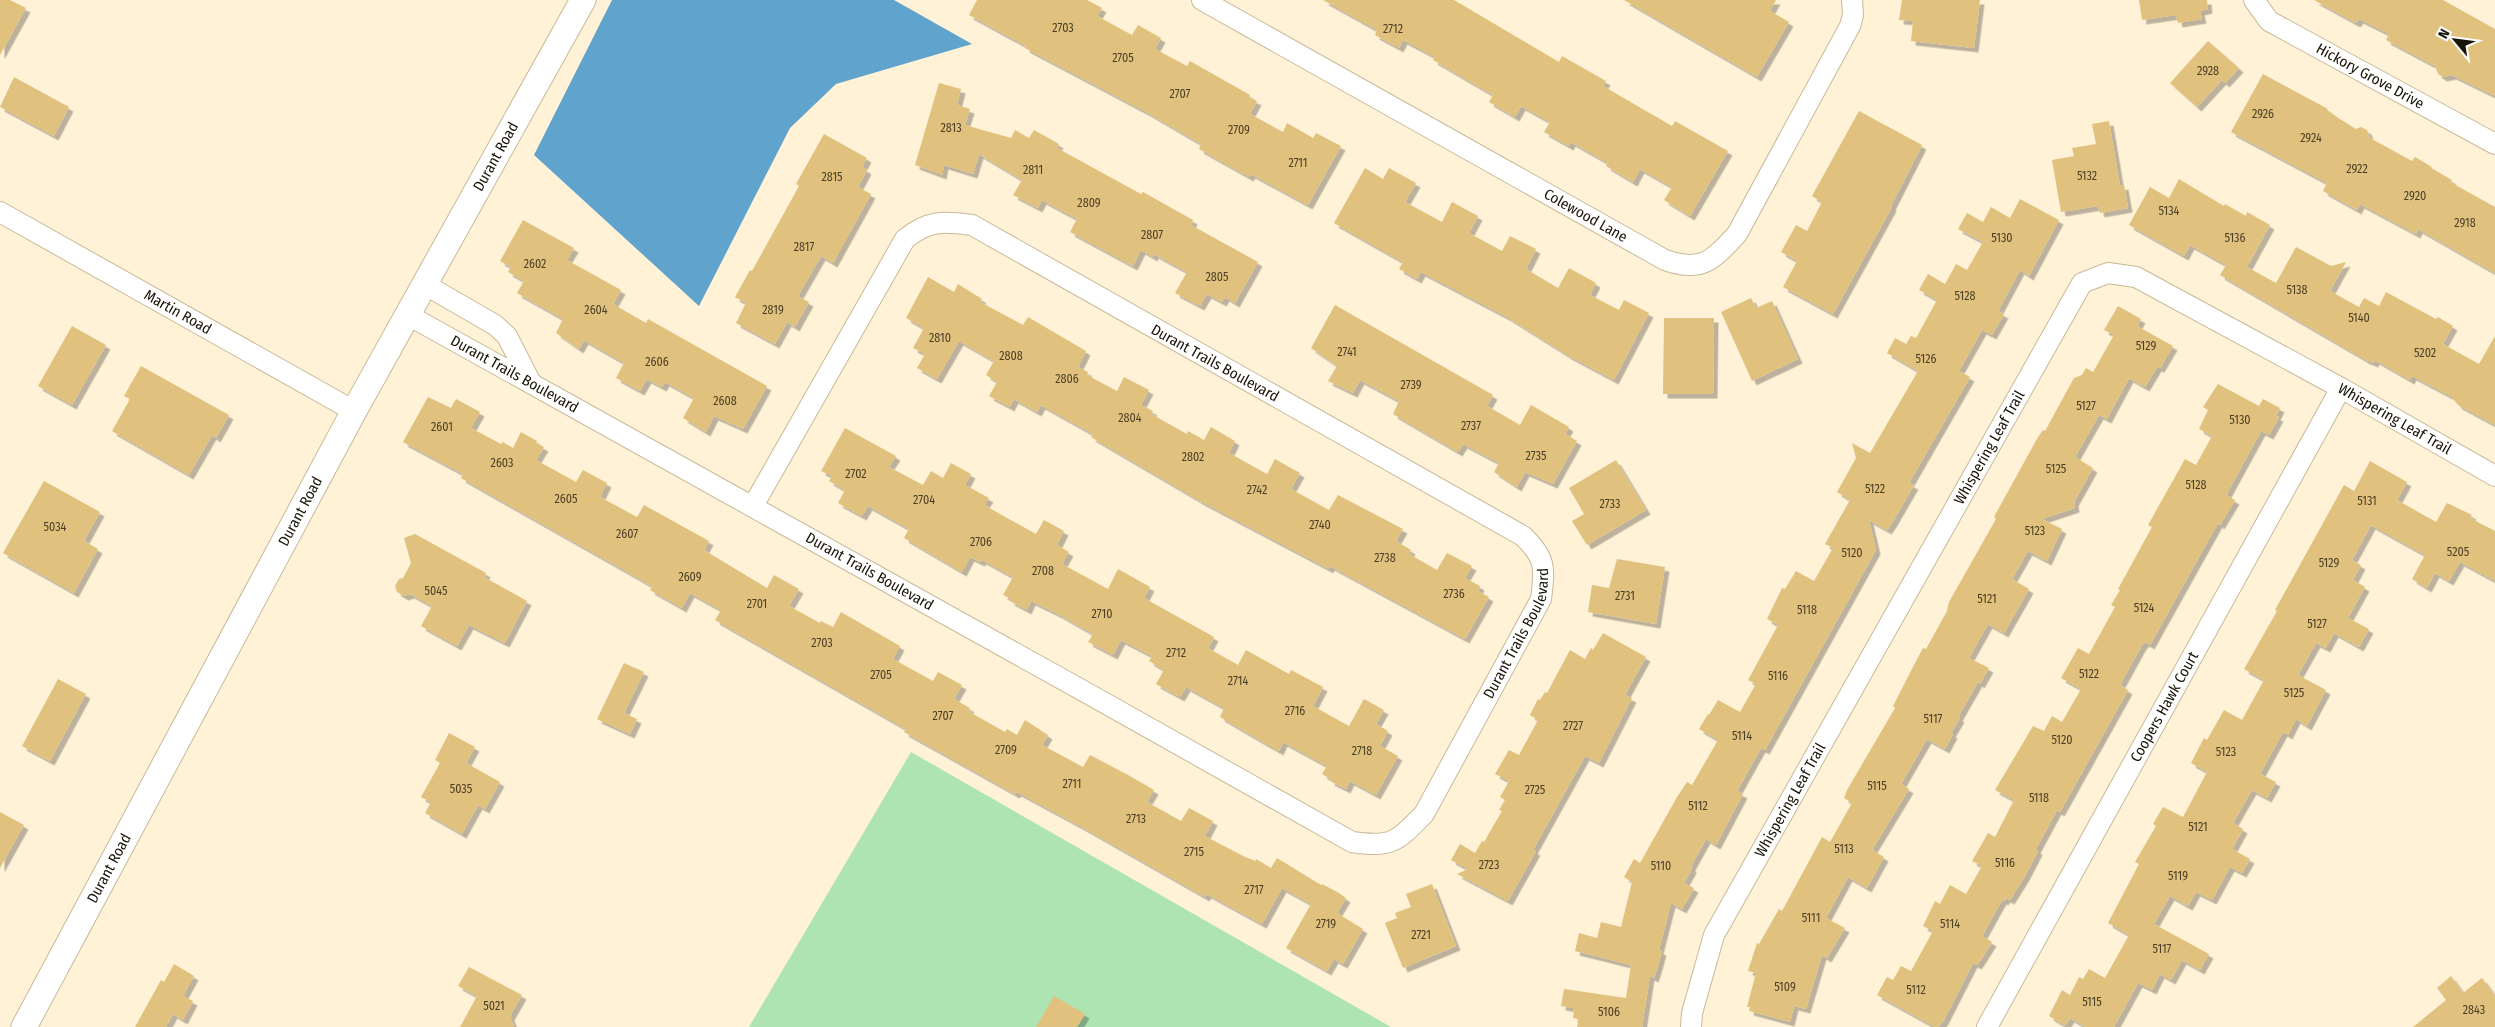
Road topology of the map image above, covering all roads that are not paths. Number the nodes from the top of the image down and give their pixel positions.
1 (582, 0) edge
2 (1202, 0) edge
3 (1852, 0) edge
4 (2254, 0) edge
5 (2495, 144) edge
6 (0, 212) edge
7 (424, 284) junction
8 (408, 314) junction
9 (531, 383) junction
10 (2342, 388) junction
11 (354, 411) junction
12 (2495, 476) edge
13 (753, 506) junction
14 (24, 1027) edge
15 (1691, 1027) edge
16 (1988, 1027) edge

1 - 7 street, Durant Road
2 - 3 street, Colewood Lane
4 - 5 street, Hickory Grove Drive
6 - 11 street, Martin Road
7 - 8 street, Durant Road
7 - 9 street
8 - 9 street, Durant Trails Boulevard
8 - 11 street, Durant Road
9 - 13 street, Durant Trails Boulevard
10 - 12 street, Whispering Leaf Trail
10 - 15 street, Whispering Leaf Trail
10 - 16 street, Coopers Hawk Court
11 - 14 street, Durant Road
13 - 13 street, Durant Trails Boulevard

